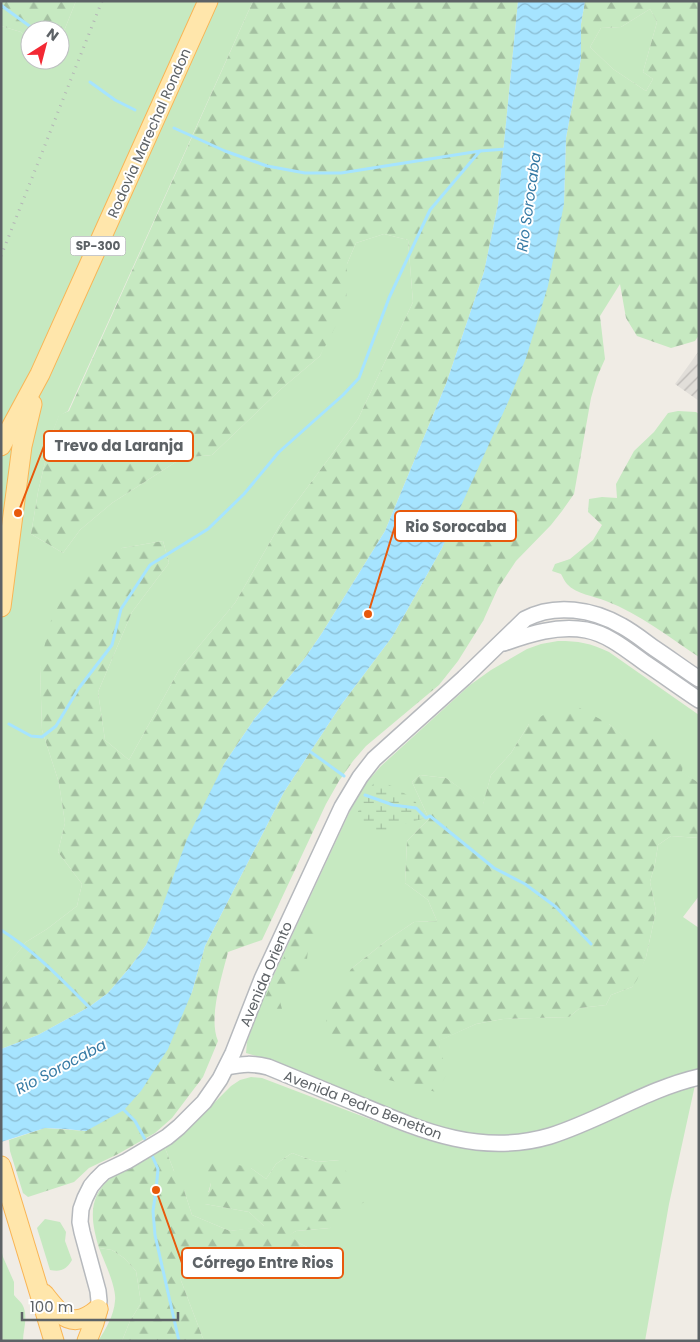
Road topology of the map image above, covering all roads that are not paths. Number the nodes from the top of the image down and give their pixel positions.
1 (208, 1) edge
2 (40, 374) junction
3 (1, 446) edge
4 (1, 505) edge
5 (11, 528) junction
6 (1, 607) edge
7 (500, 644) junction
8 (699, 679) edge
9 (699, 700) edge
10 (227, 1067) junction
11 (699, 1077) edge
12 (1, 1166) edge
13 (40, 1290) junction
14 (98, 1309) junction
15 (54, 1341) edge
16 (87, 1341) edge

1 - 2 main road, Rodovia Marechal Rondon / SP-300
2 - 3 main road, Rodovia Marechal Rondon / SP-300
2 - 5 main road, Rodovia Marechal Rondon / SP-300
4 - 5 main road
5 - 6 main road, Rodovia Marechal Rondon / SP-300
7 - 8 street, Avenida Oriento
7 - 9 street, Avenida Oriento
7 - 10 street, Avenida Oriento
10 - 11 street, Avenida Pedro Benetton
10 - 14 street, Avenida Oriento
12 - 13 main road
13 - 14 main road
13 - 15 main road
14 - 16 main road

